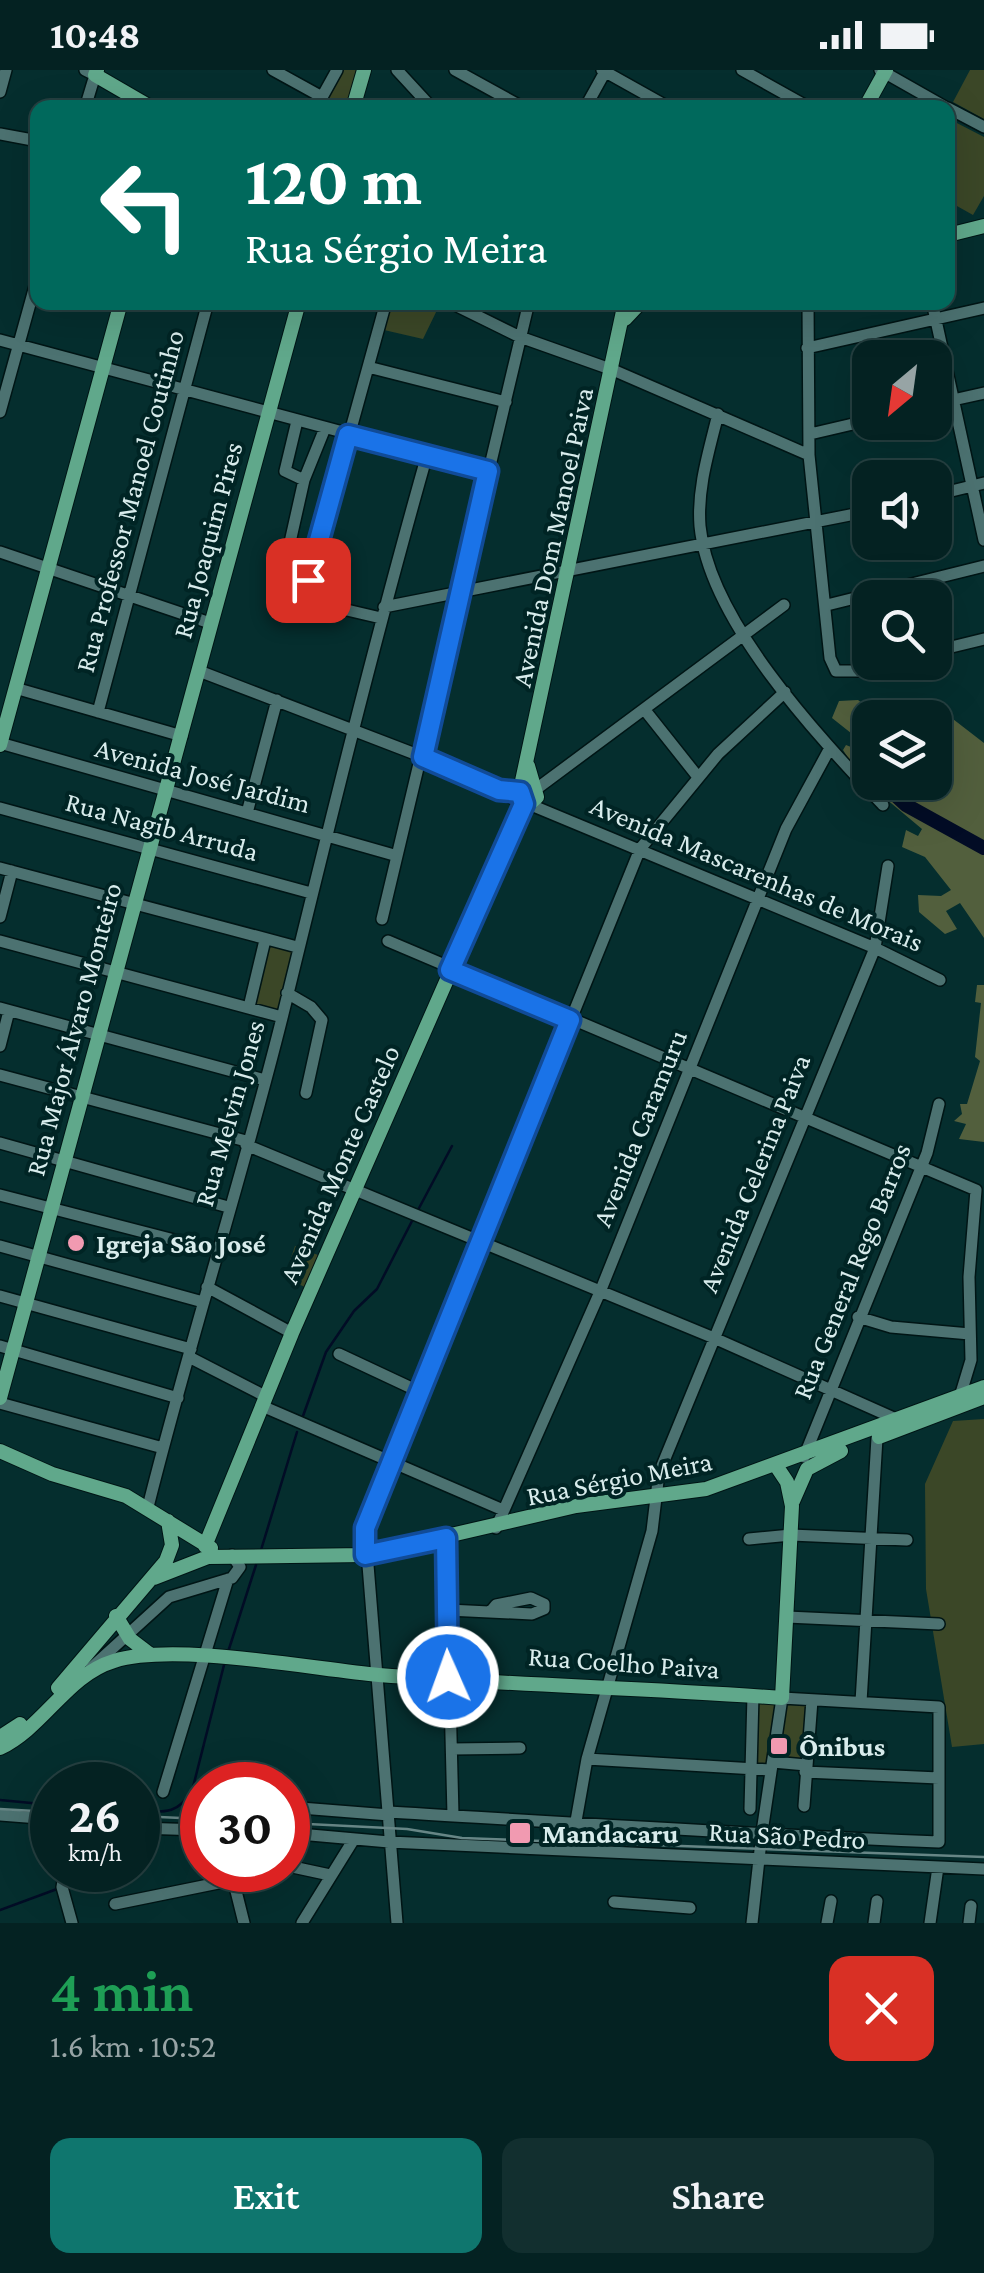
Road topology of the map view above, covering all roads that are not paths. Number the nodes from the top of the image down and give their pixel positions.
1 (6, 70) edge
2 (273, 70) edge
3 (337, 70) edge
4 (364, 70) edge
5 (396, 70) edge
6 (455, 70) edge
7 (742, 70) edge
8 (605, 71) edge
9 (883, 71) edge
10 (92, 72) edge
11 (0, 92) edge
12 (87, 100) edge
13 (139, 100) edge
14 (316, 100) edge
15 (320, 100) edge
16 (355, 100) edge
17 (424, 100) edge
18 (509, 100) edge
19 (589, 100) edge
20 (656, 100) edge
21 (796, 100) edge
22 (869, 100) edge
23 (933, 100) edge
24 (955, 112) edge
25 (984, 127) edge
26 (0, 134) edge
27 (30, 140) edge
28 (984, 226) edge
29 (955, 233) edge
30 (30, 303) edge
31 (984, 308) edge
32 (119, 310) edge
33 (206, 310) edge
34 (296, 310) edge
35 (384, 310) edge
36 (465, 310) edge
37 (527, 310) edge
38 (625, 310) edge
39 (633, 310) edge
40 (808, 310) edge
41 (933, 310) edge
42 (624, 319) junction
43 (935, 319) junction
44 (520, 337) junction
45 (0, 340) edge
46 (18, 345) junction
47 (807, 348) junction
48 (104, 367) junction
49 (368, 367) junction
50 (614, 370) junction
51 (186, 388) junction
52 (984, 393) edge
53 (953, 400) junction
54 (506, 402) junction
55 (0, 412) edge
56 (266, 412) junction
57 (718, 414) junction
58 (298, 420) junction
59 (852, 424) edge
60 (325, 428) junction
61 (810, 434) junction
62 (348, 435) junction
63 (809, 454) junction
64 (428, 455) junction
65 (488, 471) junction
66 (304, 480) junction
67 (978, 485) edge
68 (952, 491) edge
69 (852, 515) edge
70 (816, 524) junction
71 (984, 540) edge
72 (703, 544) junction
73 (0, 552) edge
74 (46, 566) junction
75 (984, 566) edge
76 (284, 569) dead end
77 (570, 572) junction
78 (128, 594) junction
79 (461, 594) junction
80 (784, 605) dead end
81 (827, 606) junction
82 (382, 612) junction
83 (210, 623) junction
84 (742, 634) junction
85 (984, 639) edge
86 (952, 647) edge
87 (199, 670) junction
88 (852, 672) edge
89 (14, 688) junction
90 (784, 692) junction
91 (276, 700) junction
92 (644, 708) junction
93 (98, 712) junction
94 (356, 732) junction
95 (182, 736) junction
96 (0, 744) edge
97 (830, 748) junction
98 (423, 757) junction
99 (698, 777) junction
100 (165, 790) junction
101 (528, 796) junction
102 (883, 805) dead end
103 (0, 808) edge
104 (247, 812) junction
105 (325, 835) junction
106 (149, 847) junction
107 (640, 849) junction
108 (394, 855) junction
109 (888, 866) dead end
110 (6, 869) edge
111 (311, 893) junction
112 (758, 899) junction
113 (133, 904) junction
114 (0, 917) edge
115 (382, 919) dead end
116 (265, 940) junction
117 (0, 941) edge
118 (388, 941) dead end
119 (297, 948) junction
120 (875, 948) junction
121 (450, 970) junction
122 (116, 972) junction
123 (940, 980) dead end
124 (287, 994) junction
125 (249, 1006) junction
126 (5, 1010) edge
127 (282, 1016) junction
128 (570, 1020) junction
129 (97, 1034) junction
130 (0, 1046) edge
131 (689, 1069) junction
132 (0, 1076) edge
133 (266, 1080) junction
134 (306, 1093) dead end
135 (80, 1098) junction
136 (938, 1104) dead end
137 (805, 1115) junction
138 (0, 1143) edge
139 (246, 1143) junction
140 (64, 1160) junction
141 (920, 1167) junction
142 (357, 1192) junction
143 (0, 1195) edge
144 (228, 1206) junction
145 (50, 1210) junction
146 (481, 1242) junction
147 (0, 1246) edge
148 (216, 1251) junction
149 (38, 1256) junction
150 (207, 1287) junction
151 (600, 1292) junction
152 (0, 1296) edge
153 (204, 1302) junction
154 (25, 1303) junction
155 (858, 1316) junction
156 (292, 1333) junction
157 (970, 1334) junction
158 (714, 1338) junction
159 (8, 1348) edge
160 (190, 1353) junction
161 (340, 1354) dead end
162 (830, 1387) junction
163 (984, 1387) edge
164 (418, 1392) junction
165 (961, 1393) junction
166 (984, 1397) edge
167 (178, 1398) junction
168 (0, 1400) edge
169 (264, 1401) junction
170 (896, 1418) junction
171 (876, 1438) junction
172 (162, 1448) junction
173 (0, 1451) edge
174 (804, 1456) junction
175 (389, 1462) junction
176 (777, 1466) junction
177 (656, 1496) junction
178 (792, 1506) junction
179 (148, 1507) junction
180 (503, 1510) junction
181 (168, 1521) junction
182 (496, 1528) junction
183 (791, 1535) junction
184 (446, 1538) junction
185 (749, 1539) dead end
186 (872, 1539) junction
187 (907, 1540) dead end
188 (205, 1546) junction
189 (231, 1555) junction
190 (365, 1555) junction
191 (154, 1578) junction
192 (228, 1579) junction
193 (448, 1610) junction
194 (491, 1612) dead end
195 (116, 1616) junction
196 (787, 1617) junction
197 (868, 1619) junction
198 (940, 1624) dead end
199 (126, 1633) junction
200 (151, 1655) junction
201 (204, 1658) junction
202 (378, 1674) junction
203 (448, 1677) junction
204 (609, 1684) junction
205 (74, 1685) junction
206 (753, 1696) junction
207 (782, 1698) junction
208 (812, 1700) junction
209 (861, 1702) junction
210 (0, 1737) edge
211 (0, 1748) edge
212 (520, 1748) dead end
213 (452, 1749) junction
214 (587, 1759) junction
215 (772, 1766) junction
216 (805, 1768) junction
217 (750, 1769) junction
218 (939, 1778) junction
219 (162, 1792) dead end
220 (804, 1806) dead end
221 (310, 1809) edge
222 (750, 1809) dead end
223 (0, 1815) edge
224 (454, 1815) junction
225 (30, 1817) edge
226 (389, 1818) junction
227 (576, 1821) junction
228 (762, 1832) junction
229 (310, 1836) edge
230 (354, 1839) junction
231 (389, 1842) junction
232 (759, 1852) junction
233 (938, 1867) junction
234 (984, 1869) edge
235 (310, 1871) edge
236 (330, 1875) junction
237 (180, 1888) edge
238 (63, 1892) edge
239 (238, 1892) edge
240 (831, 1901) dead end
241 (878, 1901) dead end
242 (614, 1902) dead end
243 (116, 1904) dead end
244 (646, 1906) junction
245 (972, 1906) dead end
246 (690, 1908) dead end
247 (72, 1923) edge
248 (244, 1923) edge
249 (302, 1923) edge
250 (397, 1923) edge
251 (645, 1923) edge
252 (752, 1923) edge
253 (827, 1923) edge
254 (874, 1923) edge
255 (930, 1923) edge
256 (968, 1923) edge

1 - 11 street
2 - 14 street
3 - 15 street
4 - 16 main road
5 - 17 street
6 - 18 street
7 - 21 street
8 - 19 street
8 - 20 street
9 - 22 main road
9 - 23 street
10 - 12 street
10 - 13 main road
24 - 25 street
26 - 27 street
28 - 29 main road
30 - 46 street
31 - 43 street
32 - 48 main road
33 - 51 street, Rua Professor Manoel Coutinho
34 - 56 main road, Rua Joaquim Pires
35 - 49 street
36 - 44 street
37 - 44 street
38 - 42 main road, Avenida Dom Manoel Paiva
39 - 42 main road
40 - 47 street
41 - 43 street
42 - 50 main road, Avenida Dom Manoel Paiva
43 - 47 street
43 - 53 street
44 - 50 street
44 - 54 street
45 - 46 street
46 - 48 street
46 - 55 street
47 - 61 street
48 - 51 street
48 - 74 main road
49 - 54 street
49 - 62 street
50 - 57 street
50 - 77 main road, Avenida Dom Manoel Paiva
51 - 56 street
51 - 78 street, Rua Professor Manoel Coutinho
52 - 53 street
53 - 67 street
54 - 65 street
56 - 58 street
56 - 83 main road, Rua Joaquim Pires
57 - 63 street
57 - 72 street
58 - 60 street
58 - 66 street
59 - 61 street
60 - 62 street
60 - 66 street
61 - 63 street
62 - 64 street
62 - 82 street
63 - 70 street
64 - 65 street
64 - 82 street, Rua Melvin Jones
65 - 79 street
66 - 76 street
67 - 68 street
67 - 71 street
69 - 70 street
70 - 72 street
70 - 81 street
72 - 77 street
72 - 84 street
73 - 74 street
74 - 78 street
74 - 89 main road
75 - 81 street
77 - 79 street
77 - 101 main road, Avenida Dom Manoel Paiva
78 - 83 street
78 - 93 street, Rua Professor Manoel Coutinho
79 - 82 street
79 - 98 street
80 - 84 street
81 - 88 street
82 - 94 street, Rua Melvin Jones
83 - 87 main road, Rua Joaquim Pires
84 - 90 street
84 - 92 street
85 - 86 street
87 - 91 street
87 - 95 main road, Rua Joaquim Pires
89 - 93 street
89 - 96 main road
90 - 97 street
90 - 99 street
91 - 94 street
91 - 104 street
92 - 99 street
92 - 101 street
93 - 95 street
94 - 98 street
94 - 105 street, Rua Melvin Jones
95 - 100 main road, Rua Joaquim Pires
96 - 100 street, Avenida José Jardim
97 - 102 street
97 - 112 street, Avenida Caramuru
98 - 101 street, Avenida Mascarenhas de Morais
98 - 108 street
99 - 107 street
100 - 104 street, Avenida José Jardim
100 - 106 main road, Rua Major Álvaro Monteiro
101 - 107 street, Avenida Mascarenhas de Morais
101 - 121 main road, Avenida Monte Castelo
103 - 106 street, Rua Nagib Arruda
104 - 105 street, Avenida José Jardim
105 - 108 street, Avenida José Jardim
105 - 111 street, Rua Melvin Jones
106 - 111 street, Rua Nagib Arruda
106 - 113 main road, Rua Major Álvaro Monteiro
107 - 112 street, Avenida Mascarenhas de Morais
107 - 128 street
108 - 115 street
109 - 120 street, Avenida Celerina Paiva
110 - 113 street
110 - 114 street
111 - 119 street, Rua Melvin Jones
112 - 120 street, Avenida Mascarenhas de Morais
112 - 131 street, Avenida Caramuru
113 - 116 street
113 - 122 main road, Rua Major Álvaro Monteiro
116 - 119 street
116 - 125 street
117 - 122 street
118 - 121 street
119 - 124 street, Rua Melvin Jones
120 - 123 street, Avenida Mascarenhas de Morais
120 - 137 street, Avenida Celerina Paiva
121 - 128 street
121 - 142 main road, Avenida Monte Castelo
122 - 125 street
122 - 129 main road, Rua Major Álvaro Monteiro
124 - 127 street, Rua Melvin Jones
124 - 134 street
125 - 127 street
126 - 129 street
126 - 130 street
127 - 133 street, Rua Melvin Jones
128 - 131 street
128 - 146 street
129 - 133 street
129 - 135 main road, Rua Major Álvaro Monteiro
131 - 137 street
131 - 151 street, Avenida Caramuru
132 - 135 street
133 - 139 street, Rua Melvin Jones
135 - 139 street
135 - 140 main road, Rua Major Álvaro Monteiro
136 - 141 street, Rua General Rego Barros
137 - 141 street
137 - 158 street, Avenida Celerina Paiva
138 - 140 street
139 - 142 street
139 - 144 street, Rua Melvin Jones
140 - 144 street
140 - 145 main road, Rua Major Álvaro Monteiro
141 - 155 street, Rua General Rego Barros
141 - 157 street
142 - 146 street
142 - 156 main road, Avenida Monte Castelo
143 - 145 street
144 - 148 street, Rua Melvin Jones
145 - 148 street
145 - 149 main road, Rua Major Álvaro Monteiro
146 - 151 street
146 - 164 street
147 - 149 street
148 - 150 street, Rua Melvin Jones
149 - 153 street
149 - 154 main road, Rua Major Álvaro Monteiro
150 - 153 street, Rua Melvin Jones
150 - 156 street
151 - 158 street
151 - 180 street, Avenida Caramuru
152 - 154 street
153 - 160 street, Rua Melvin Jones
154 - 159 main road, Rua Major Álvaro Monteiro
154 - 160 street
155 - 157 street
155 - 162 street, Rua General Rego Barros
156 - 169 main road, Avenida Monte Castelo
157 - 165 street
158 - 162 street
158 - 177 street, Avenida Celerina Paiva
159 - 167 street
159 - 168 main road, Rua Major Álvaro Monteiro
160 - 167 street, Rua Melvin Jones
160 - 169 street
161 - 164 street
162 - 170 street
162 - 174 street, Rua General Rego Barros
163 - 165 main road, Rua Sérgio Meira
164 - 175 street
165 - 170 main road, Rua Sérgio Meira
166 - 171 main road
167 - 172 street, Rua Melvin Jones
168 - 172 street
169 - 175 street
169 - 188 main road, Avenida Monte Castelo
170 - 174 main road, Rua Sérgio Meira
171 - 178 main road
171 - 186 street
172 - 179 street, Rua Melvin Jones
173 - 179 main road
174 - 176 main road, Rua Sérgio Meira
175 - 180 street
175 - 190 street
176 - 177 main road, Rua Sérgio Meira
176 - 178 main road
177 - 182 main road, Rua Sérgio Meira
177 - 204 street, Avenida Celerina Paiva
178 - 183 main road
179 - 181 main road
180 - 182 street, Avenida Caramuru
181 - 188 main road
181 - 191 main road
182 - 184 main road, Rua Sérgio Meira
183 - 185 street
183 - 186 street
183 - 196 main road
184 - 190 main road, Rua Sérgio Meira
184 - 193 street
186 - 187 street
186 - 197 street
188 - 189 main road
189 - 190 main road, Rua Sérgio Meira
189 - 191 main road
189 - 192 street
190 - 202 street
191 - 195 main road
192 - 199 street
192 - 201 street
193 - 194 street
193 - 203 street
195 - 199 main road
195 - 210 main road
196 - 197 street
196 - 207 main road
197 - 198 street
197 - 209 street
199 - 200 main road
199 - 205 street
200 - 201 main road, Rua Coelho Paiva
200 - 205 main road, Rua Coelho Paiva
201 - 202 main road, Rua Coelho Paiva
201 - 219 street
202 - 203 main road, Rua Coelho Paiva
202 - 226 street
203 - 204 main road, Rua Coelho Paiva
203 - 213 street
204 - 206 main road, Rua Coelho Paiva
204 - 214 street, Avenida Celerina Paiva
205 - 211 main road, Rua Coelho Paiva
206 - 207 main road, Rua Coelho Paiva
206 - 217 street
207 - 208 street, Rua Coelho Paiva
207 - 215 street
208 - 209 street, Rua Coelho Paiva
208 - 216 street
209 - 218 street, Rua Coelho Paiva
212 - 213 street
213 - 224 street
214 - 217 street
214 - 227 street, Avenida Celerina Paiva
215 - 216 street
215 - 217 street
215 - 228 street
216 - 218 street
216 - 220 street
217 - 222 street
218 - 228 street, Rua São Pedro
221 - 226 street, Rua São Pedro
223 - 225 street
224 - 226 street, Rua São Pedro
224 - 227 street, Rua São Pedro
226 - 231 street
227 - 228 street, Rua São Pedro
228 - 232 street
229 - 230 street, Rua São Pedro
230 - 231 street, Rua São Pedro
230 - 236 street
231 - 232 street, Rua São Pedro
231 - 250 street
232 - 233 street, Rua São Pedro
232 - 252 street
233 - 234 street, Rua São Pedro
233 - 255 street
235 - 236 street
236 - 249 street
237 - 243 street
238 - 247 street
239 - 248 street
240 - 253 street
241 - 254 street
242 - 244 street
244 - 246 street
244 - 251 street
245 - 256 street

